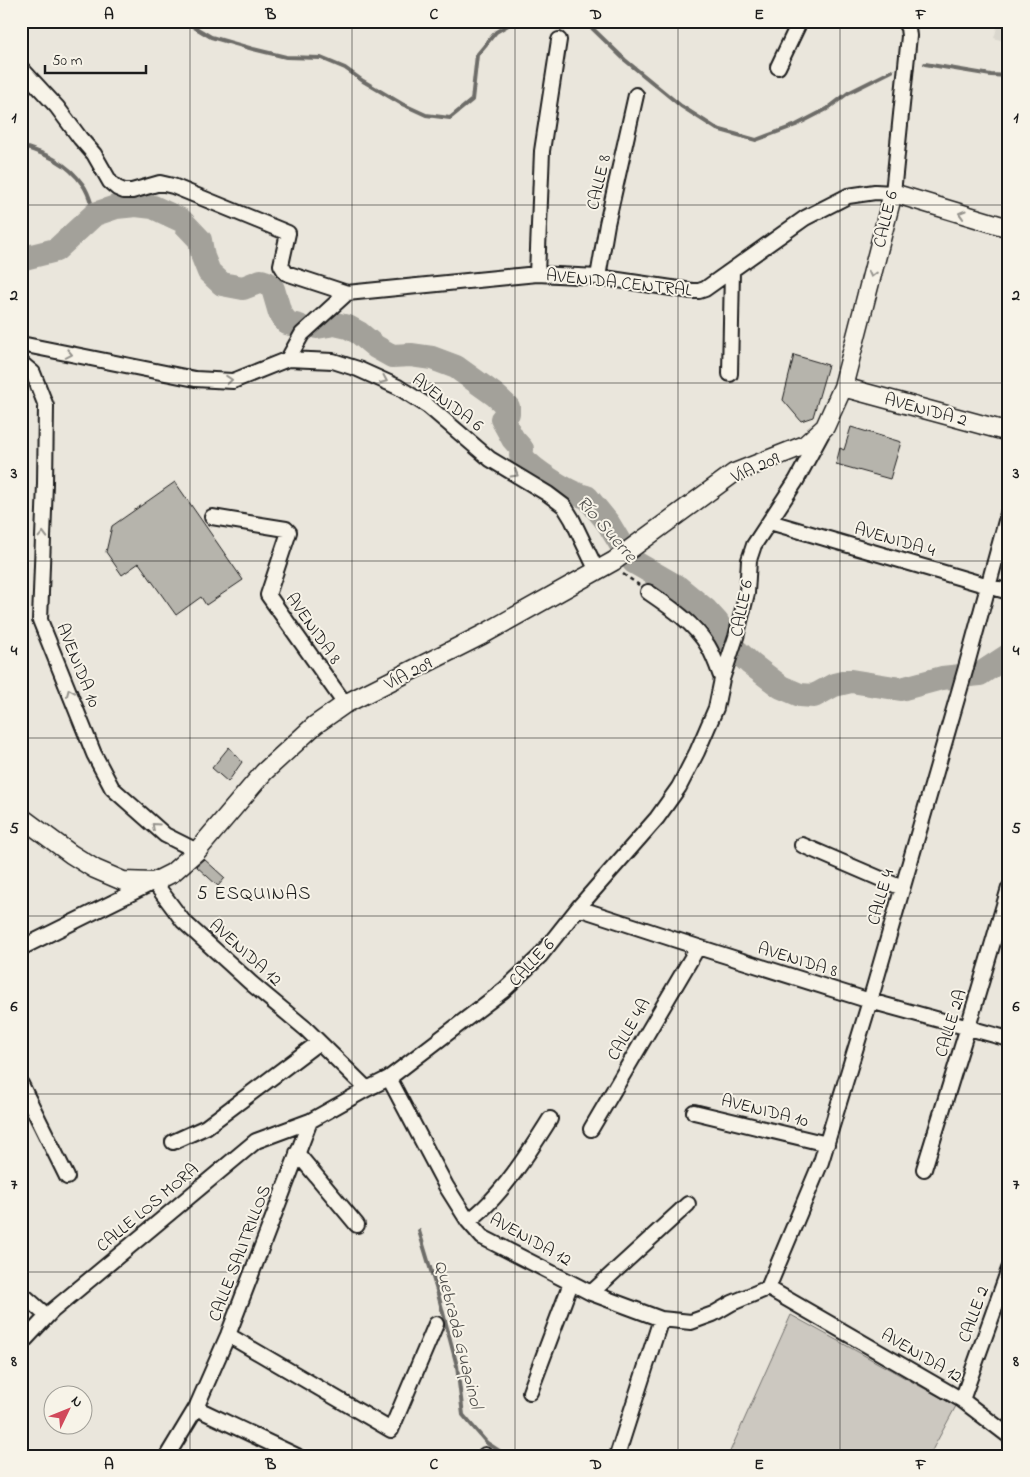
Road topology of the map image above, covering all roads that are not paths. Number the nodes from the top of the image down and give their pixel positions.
1 (800, 21) edge
2 (904, 21) edge
3 (559, 40) dead end
4 (778, 67) dead end
5 (21, 68) edge
6 (636, 96) dead end
7 (893, 193) junction
8 (1009, 228) edge
9 (732, 270) junction
10 (537, 274) junction
11 (598, 277) junction
12 (347, 293) junction
13 (21, 344) edge
14 (288, 360) junction
15 (21, 363) edge
16 (730, 374) dead end
17 (843, 387) junction
18 (825, 427) junction
19 (1009, 432) edge
20 (1009, 510) edge
21 (212, 517) dead end
22 (770, 522) junction
23 (609, 564) junction
24 (987, 586) junction
25 (648, 592) road end
26 (1009, 592) edge
27 (722, 678) junction
28 (345, 704) junction
29 (21, 817) edge
30 (802, 845) dead end
31 (197, 851) junction
32 (154, 882) junction
33 (902, 888) junction
34 (1009, 888) edge
35 (578, 908) junction
36 (698, 947) junction
37 (21, 948) edge
38 (870, 1001) junction
39 (968, 1027) junction
40 (1009, 1039) edge
41 (319, 1042) junction
42 (389, 1078) junction
43 (21, 1084) edge
44 (367, 1089) junction
45 (694, 1112) dead end
46 (550, 1119) dead end
47 (310, 1121) junction
48 (591, 1129) dead end
49 (173, 1142) dead end
50 (827, 1144) junction
51 (297, 1153) junction
52 (924, 1169) dead end
53 (67, 1177) dead end
54 (688, 1204) dead end
55 (468, 1222) junction
56 (357, 1225) dead end
57 (1009, 1269) edge
58 (571, 1283) junction
59 (768, 1288) junction
60 (21, 1293) edge
61 (591, 1293) junction
62 (47, 1316) junction
63 (661, 1319) junction
64 (436, 1324) dead end
65 (228, 1335) junction
66 (22, 1341) edge
67 (530, 1392) dead end
68 (962, 1400) junction
69 (196, 1408) junction
70 (1009, 1436) edge
71 (167, 1456) edge
72 (297, 1456) edge
73 (617, 1456) edge

1 - 4 street
2 - 7 street, CALLE 6
3 - 10 street
5 - 12 street
6 - 11 street, CALLE 8
8 -> 7 main road, AVENIDA CENTRAL
7 - 9 street, AVENIDA CENTRAL
7 -> 17 main road, CALLE 6
9 - 11 street, AVENIDA CENTRAL
9 - 16 street
10 - 11 street, AVENIDA CENTRAL
10 - 12 street, AVENIDA CENTRAL
12 - 14 street
13 -> 14 street, AVENIDA 6
14 -> 23 street, AVENIDA 6
31 -> 15 street, AVENIDA 10
17 - 18 main road, CALLE 6
17 - 19 main road, AVENIDA 2
18 - 22 street, CALLE 6
18 - 23 main road, VÍA 209
20 - 24 street, CALLE 4
21 - 28 street, AVENIDA 8
22 - 24 street, AVENIDA 4
22 - 27 street, CALLE 6
23 - 28 main road, VÍA 209
24 - 26 street, AVENIDA 4
24 - 33 street, CALLE 4
25 - 27 street
27 - 35 street, CALLE 6
28 - 31 main road, VÍA 209
29 - 32 main road, VÍA 209
30 - 33 street
31 - 32 main road, VÍA 209
32 - 37 street
32 - 41 street, AVENIDA 12
33 - 38 street, CALLE 4
34 - 39 street, CALLE 2A
35 - 36 street, AVENIDA 8
35 - 42 street, CALLE 6
36 - 38 street, AVENIDA 8
36 - 48 street, CALLE 4A
38 - 39 street, AVENIDA 8
38 - 50 street, CALLE 4
39 - 40 street, AVENIDA 8
39 - 52 street, CALLE 2A
41 - 44 street, AVENIDA 12
41 - 49 street
42 - 44 street
42 - 55 street, AVENIDA 12
43 - 53 street
44 - 47 street
45 - 50 street, AVENIDA 10
46 - 55 street
47 - 51 street, CALLE SALITRILLOS
47 - 62 street, CALLE LOS MORA
50 - 59 street, CALLE 4
51 - 56 street
51 - 65 street, CALLE SALITRILLOS
54 - 61 street
55 - 58 street, AVENIDA 12
57 - 68 street, CALLE 2
58 - 61 street, AVENIDA 12
58 - 67 street
59 - 63 street, AVENIDA 12
59 - 68 street, AVENIDA 12
60 - 62 street
61 - 63 street, AVENIDA 12
62 - 66 street, CALLE LOS MORA
63 - 73 street
64 - 65 street
65 - 69 street, CALLE SALITRILLOS
68 - 70 street, AVENIDA 12
69 - 71 street, CALLE SALITRILLOS
69 - 72 street

